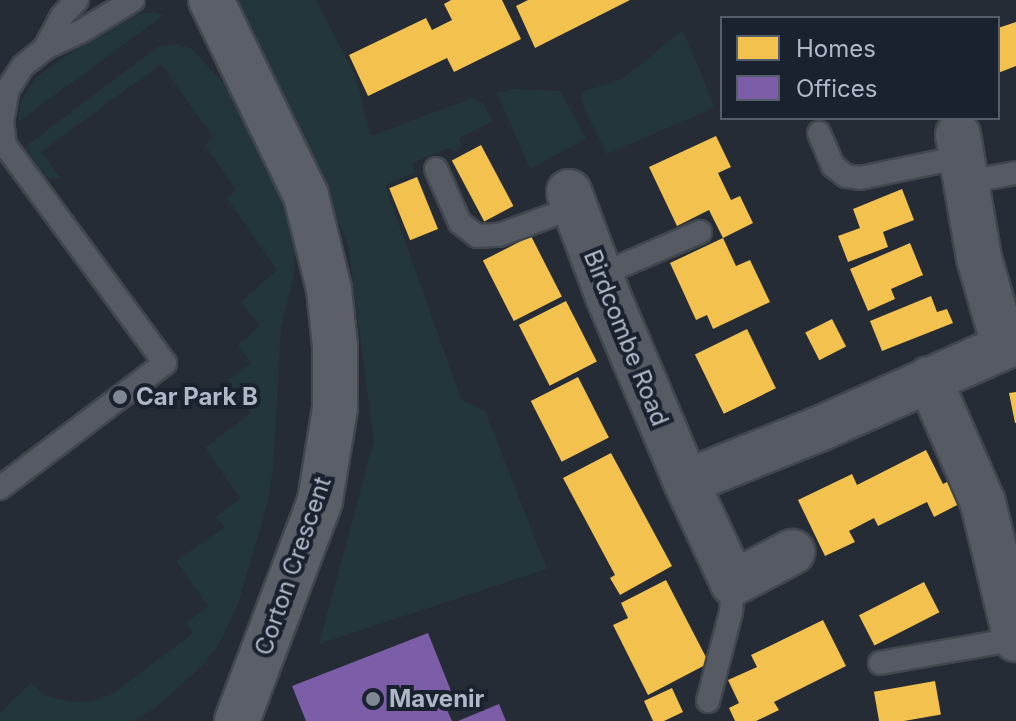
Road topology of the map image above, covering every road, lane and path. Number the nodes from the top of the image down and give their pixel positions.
1 (77, 0) edge
2 (133, 0) edge
3 (211, 0) edge
4 (45, 48) junction
5 (819, 133) dead end
6 (961, 158) junction
7 (436, 169) dead end
8 (1016, 173) edge
9 (572, 200) joint
10 (700, 232) dead end
11 (600, 275) junction
12 (1010, 344) edge
13 (929, 379) junction
14 (686, 482) junction
15 (0, 488) edge
16 (792, 552) dead end
17 (733, 583) junction
18 (1016, 639) edge
19 (880, 663) dead end
20 (708, 701) dead end
21 (237, 721) edge

1 - 4 lane
2 - 4 lane
3 - 21 street, Corton Crescent
4 - 15 lane
5 - 6 lane
6 - 8 lane
6 - 12 street
7 - 9 lane
9 - 11 street, Birdcombe Road
10 - 11 lane
11 - 14 street, Birdcombe Road
12 - 13 street
13 - 14 street
13 - 18 street
14 - 17 street, Birdcombe Road
16 - 17 street
17 - 20 lane
18 - 19 lane

